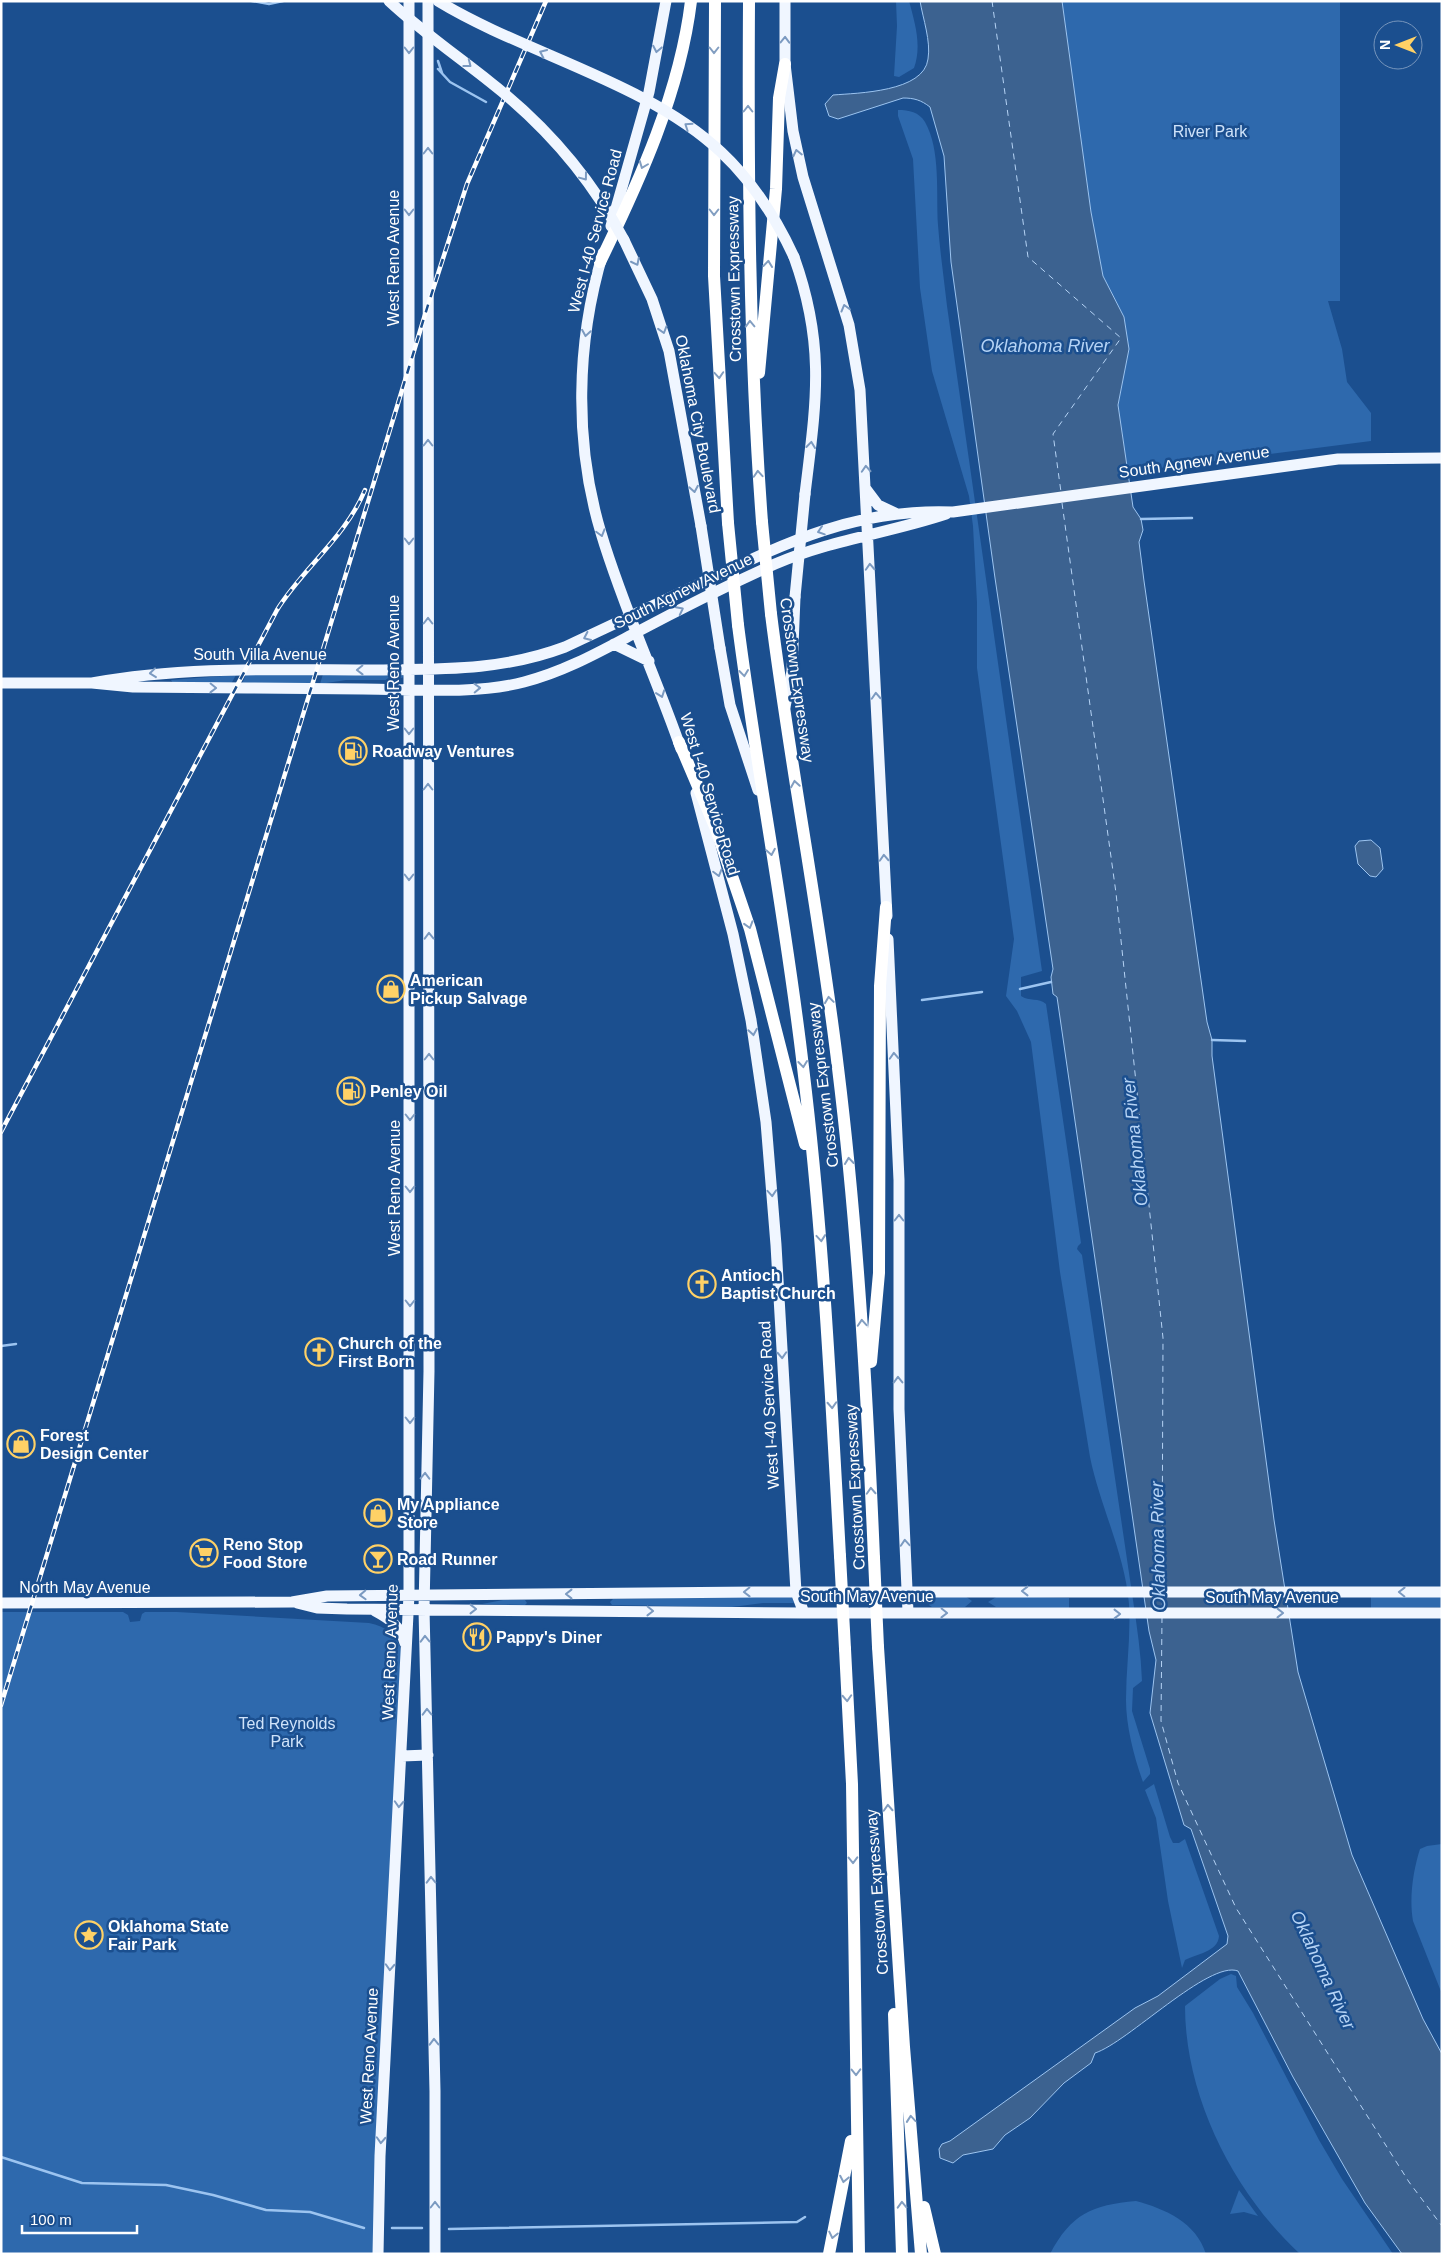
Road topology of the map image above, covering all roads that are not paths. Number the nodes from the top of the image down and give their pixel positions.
1 (389, 1) edge
2 (409, 1) edge
3 (428, 1) edge
4 (438, 1) edge
5 (666, 1) edge
6 (691, 1) edge
7 (715, 1) edge
8 (749, 1) edge
9 (785, 1) edge
10 (785, 64) junction
11 (600, 262) junction
12 (755, 425) junction
13 (1442, 458) edge
14 (866, 489) junction
15 (409, 492) junction
16 (428, 492) junction
17 (952, 512) junction
18 (894, 513) junction
19 (868, 518) junction
20 (869, 534) junction
21 (631, 617) junction
22 (637, 632) junction
23 (614, 644) junction
24 (538, 657) junction
25 (649, 661) junction
26 (428, 669) junction
27 (409, 670) junction
28 (544, 676) junction
29 (1, 683) edge
30 (92, 683) junction
31 (409, 689) junction
32 (428, 689) junction
33 (784, 713) junction
34 (679, 742) junction
35 (763, 804) junction
36 (410, 822) junction
37 (428, 822) junction
38 (410, 835) junction
39 (428, 835) junction
40 (886, 907) junction
41 (817, 1190) junction
42 (868, 1406) junction
43 (908, 1591) junction
44 (796, 1592) junction
45 (1442, 1592) edge
46 (409, 1595) junction
47 (425, 1595) junction
48 (292, 1602) junction
49 (1, 1603) edge
50 (169, 1603) joint
51 (371, 1609) junction
52 (409, 1609) junction
53 (424, 1609) junction
54 (908, 1612) junction
55 (804, 1613) junction
56 (1442, 1613) edge
57 (407, 1650) junction
58 (428, 1755) junction
59 (402, 1756) junction
60 (889, 1827) junction
61 (856, 2114) junction
62 (915, 2168) junction
63 (858, 2229) junction
64 (378, 2254) edge
65 (435, 2254) edge
66 (829, 2254) edge
67 (859, 2254) edge
68 (863, 2254) edge
69 (902, 2254) edge
70 (921, 2254) edge
71 (935, 2254) edge

1 -> 35 main road, Oklahoma City Boulevard, bridge
2 -> 15 main road, West Reno Avenue
16 -> 3 main road, West Reno Avenue
33 -> 4 main road, bridge
5 -> 11 main road, West I-40 Service Road
6 -> 11 highway
7 -> 35 highway, Crosstown Expressway, bridge
12 -> 8 highway, Crosstown Expressway
10 -> 9 main road
12 -> 10 highway
14 -> 10 main road
11 -> 21 main road, West I-40 Service Road
33 -> 12 highway, Crosstown Expressway, bridge
13 - 17 main road, South Agnew Avenue
14 - 18 main road
14 - 19 main road
15 - 16 main road
15 -> 27 main road, West Reno Avenue
26 -> 16 main road, West Reno Avenue
17 - 18 main road, South Agnew Avenue
17 - 20 main road, South Agnew Avenue
18 - 19 main road, South Agnew Avenue
19 - 20 main road
19 -> 21 main road, South Agnew Avenue
22 -> 20 main road, South Agnew Avenue
40 -> 20 main road
21 - 22 main road, West I-40 Service Road
21 -> 24 main road, South Agnew Avenue
22 - 23 main road, South Agnew Avenue
22 - 25 main road, West I-40 Service Road
23 - 25 main road
23 - 28 main road, South Agnew Avenue
24 - 26 main road, South Agnew Avenue
24 - 28 main road
25 -> 34 main road, West I-40 Service Road
26 - 27 main road, South Villa Avenue
26 - 32 main road, West Reno Avenue
27 -> 30 main road, South Villa Avenue
27 - 31 main road, West Reno Avenue
32 -> 28 main road, South Agnew Avenue
29 - 30 main road, South Villa Avenue
30 -> 31 main road, South Villa Avenue
31 - 32 main road, South Villa Avenue
31 -> 36 main road, West Reno Avenue
37 -> 32 main road, West Reno Avenue
42 -> 33 highway, Crosstown Expressway
34 -> 41 highway
34 -> 44 main road, West I-40 Service Road
35 -> 41 highway, Crosstown Expressway
36 - 37 main road
36 - 38 main road, West Reno Avenue
37 - 39 main road, West Reno Avenue
38 - 39 main road
38 -> 46 main road, West Reno Avenue
47 -> 39 main road, West Reno Avenue
40 - 42 highway
43 -> 40 main road
41 -> 61 highway, Crosstown Expressway, bridge
60 -> 42 highway, Crosstown Expressway, bridge
43 - 44 main road, South May Avenue
45 -> 43 main road, South May Avenue
43 - 54 main road
44 -> 47 main road, South May Avenue
44 - 55 main road, West I-40 Service Road
46 - 47 main road, South May Avenue
46 -> 48 main road, South May Avenue
46 - 52 main road, West Reno Avenue
47 - 53 main road, West Reno Avenue
48 - 50 main road, South May Avenue
48 - 51 main road, South May Avenue
49 - 50 main road, North May Avenue
51 - 52 main road, South May Avenue
51 - 57 main road
52 - 53 main road, South May Avenue
52 - 57 main road, West Reno Avenue
53 -> 55 main road, South May Avenue
58 -> 53 main road, West Reno Avenue
54 - 55 main road, South May Avenue
54 -> 56 main road, South May Avenue
57 - 59 main road, West Reno Avenue
58 - 59 main road
65 -> 58 main road, West Reno Avenue
59 -> 64 main road, West Reno Avenue
62 -> 60 highway, Crosstown Expressway
69 -> 60 highway
61 - 63 highway
61 -> 66 highway
62 - 70 highway
62 - 71 highway
63 - 67 highway
63 - 68 highway

